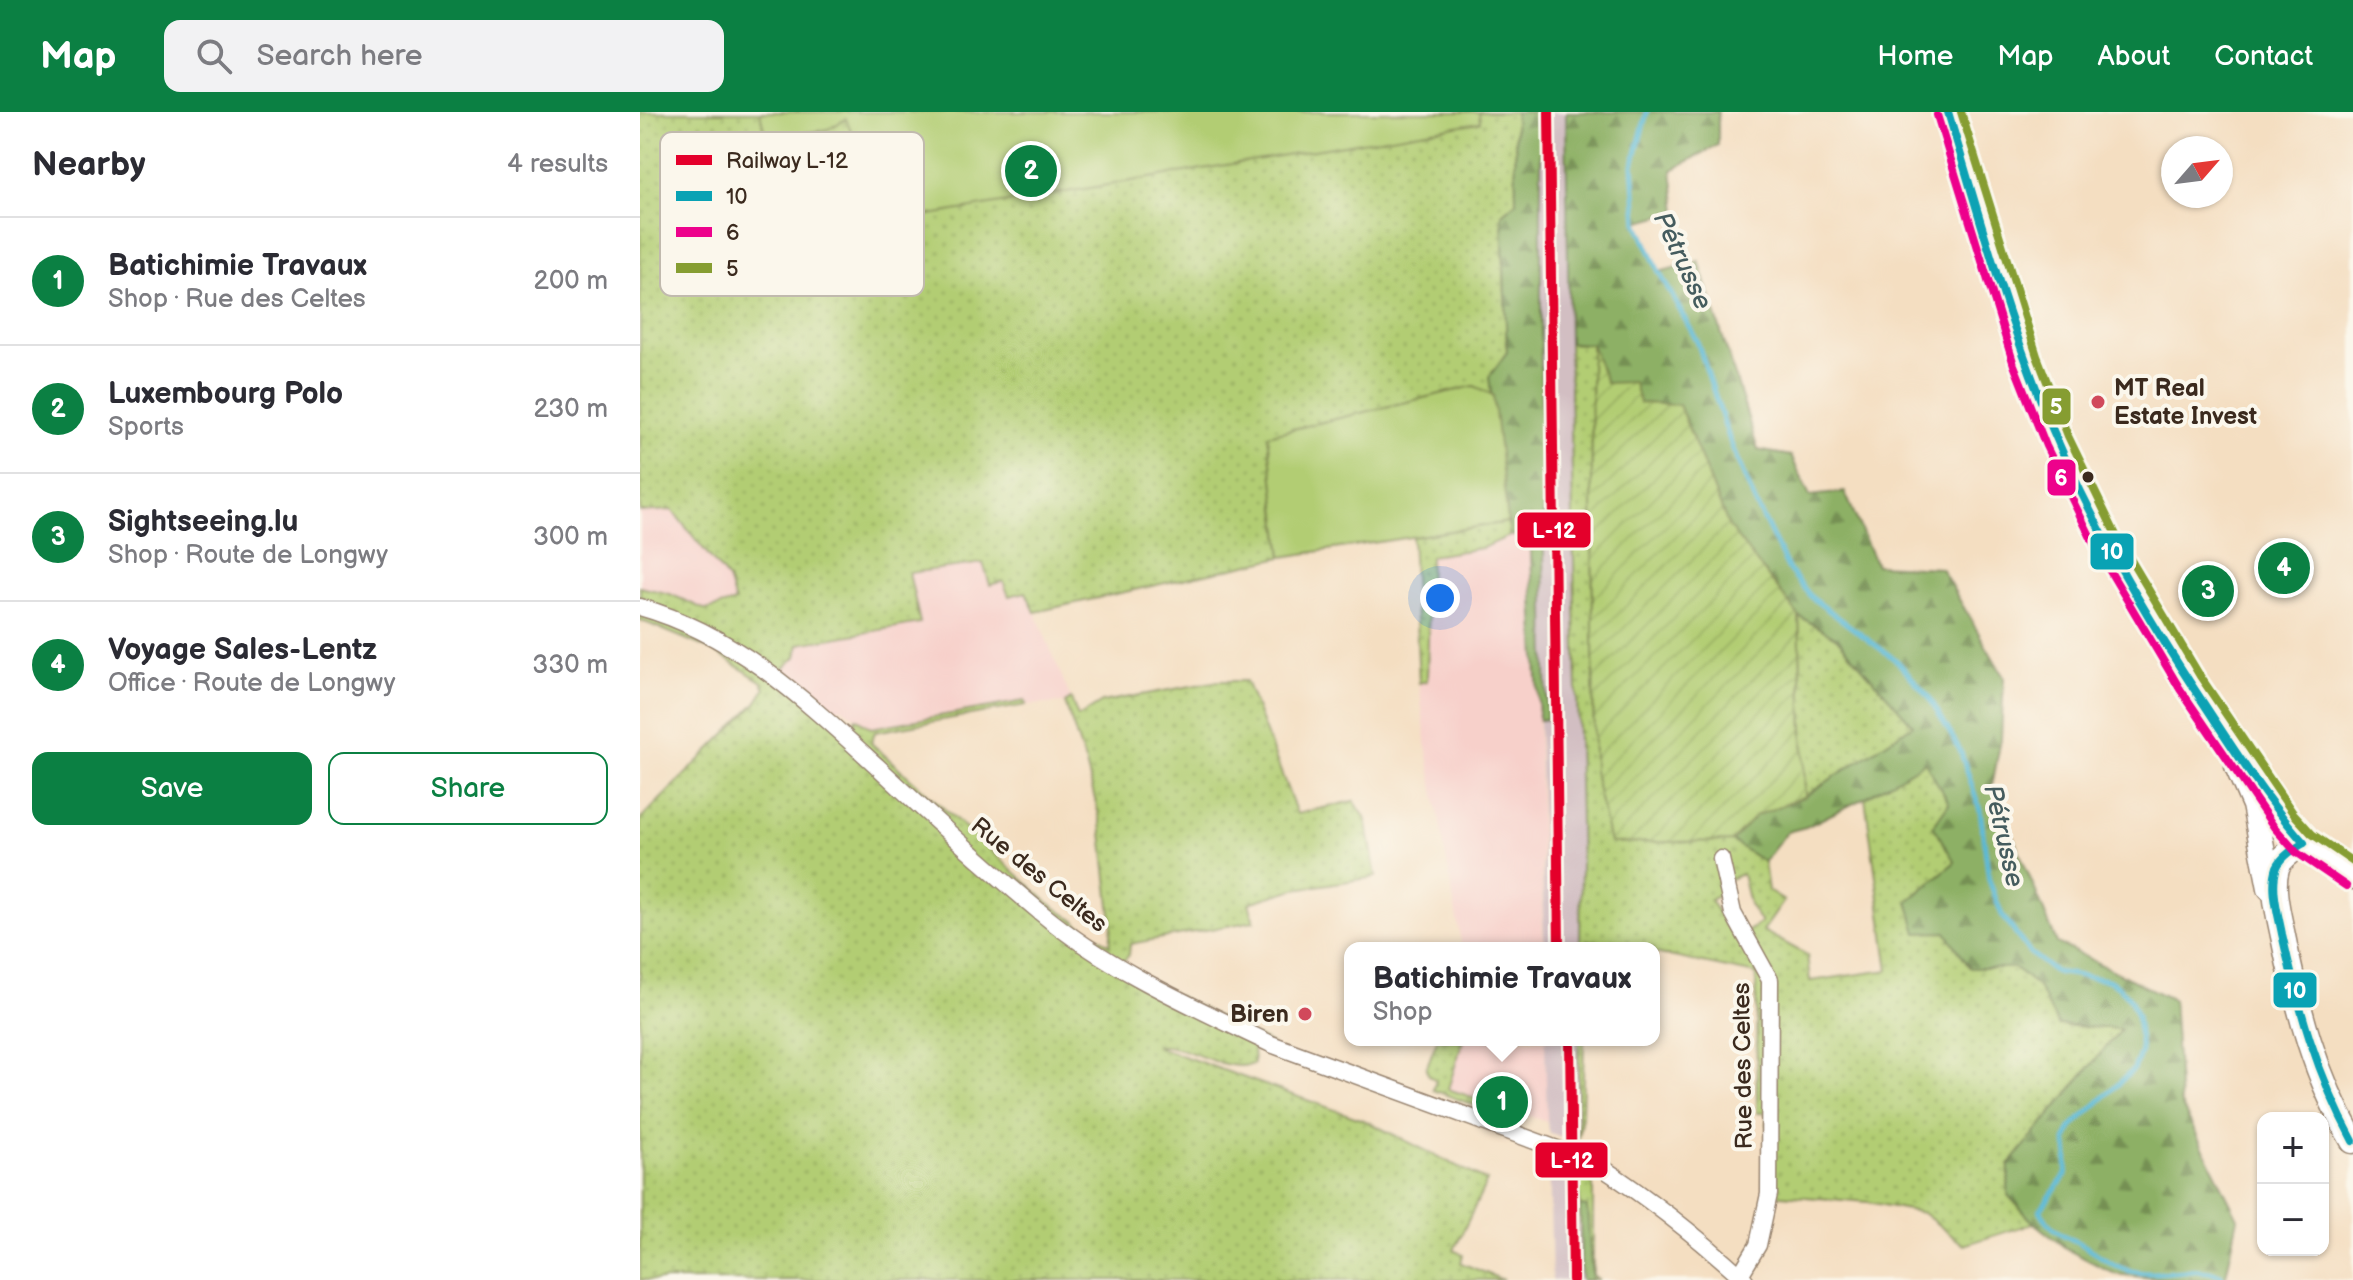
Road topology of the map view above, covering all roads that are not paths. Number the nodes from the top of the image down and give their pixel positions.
1 (1948, 112) edge
2 (640, 607) edge
3 (2200, 702) junction
4 (2304, 843) junction
5 (1721, 859) dead end
6 (2353, 876) edge
7 (2277, 909) junction
8 (2353, 1141) edge
9 (1742, 1278) edge

1 - 3 main road
2 - 9 street, Rue des Celtes
3 - 4 main road
3 - 7 main road
4 - 6 main road
4 - 7 main road
5 - 9 street, Rue des Celtes
7 - 8 main road

